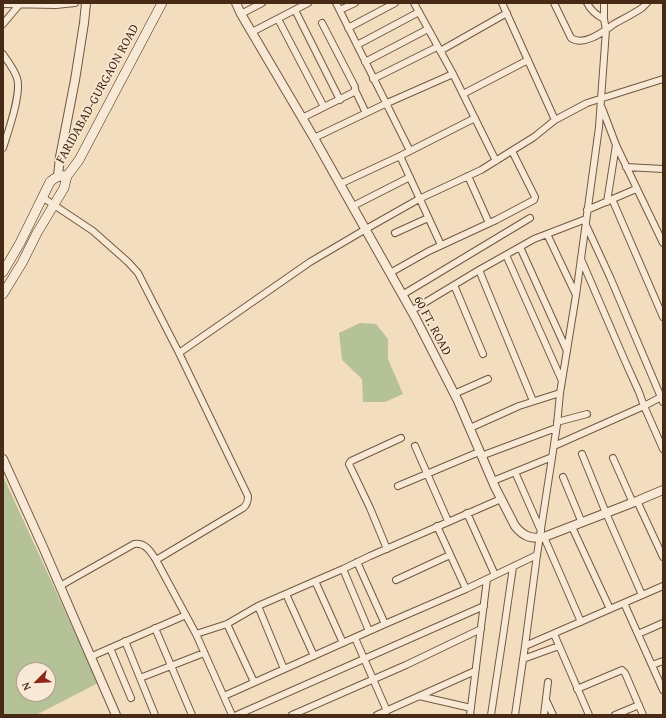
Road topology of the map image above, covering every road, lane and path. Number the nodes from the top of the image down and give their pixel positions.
1 (75, 3) edge
2 (86, 3) edge
3 (162, 3) edge
4 (236, 3) edge
5 (262, 3) edge
6 (308, 3) edge
7 (336, 3) edge
8 (355, 3) edge
9 (395, 3) edge
10 (414, 3) edge
11 (502, 3) edge
12 (554, 3) edge
13 (587, 3) edge
14 (604, 3) edge
15 (647, 3) edge
16 (3, 4) edge
17 (19, 4) junction
18 (295, 10) junction
19 (340, 10) junction
20 (419, 12) junction
21 (507, 13) junction
22 (241, 14) junction
23 (604, 18) junction
24 (278, 19) junction
25 (3, 24) edge
26 (322, 24) dead end
27 (348, 28) junction
28 (428, 30) junction
29 (606, 30) junction
30 (252, 32) junction
31 (357, 45) junction
32 (439, 49) junction
33 (3, 54) edge
34 (528, 60) junction
35 (365, 62) junction
36 (452, 74) junction
37 (374, 79) junction
38 (663, 79) edge
39 (355, 90) junction
40 (463, 94) junction
41 (340, 100) junction
42 (601, 102) junction
43 (385, 104) junction
44 (324, 107) junction
45 (366, 113) junction
46 (302, 118) junction
47 (475, 118) junction
48 (555, 120) junction
49 (314, 138) junction
50 (616, 145) junction
51 (3, 148) edge
52 (410, 151) junction
53 (512, 151) junction
54 (400, 156) junction
55 (496, 161) junction
56 (626, 167) junction
57 (663, 169) edge
58 (62, 176) junction
59 (468, 176) junction
60 (410, 177) junction
61 (340, 184) junction
62 (636, 188) junction
63 (42, 198) junction
64 (419, 199) junction
65 (609, 201) junction
66 (53, 205) junction
67 (352, 206) junction
68 (587, 210) junction
69 (428, 218) junction
70 (530, 218) dead end
71 (586, 222) junction
72 (489, 223) junction
73 (366, 229) junction
74 (396, 233) dead end
75 (546, 234) junction
76 (663, 243) edge
77 (441, 245) junction
78 (520, 247) junction
79 (506, 255) junction
80 (581, 258) junction
81 (479, 270) junction
82 (3, 272) edge
83 (390, 272) junction
84 (454, 286) junction
85 (3, 294) edge
86 (402, 295) junction
87 (576, 295) junction
88 (411, 311) junction
89 (663, 317) edge
90 (567, 351) junction
91 (179, 353) junction
92 (483, 354) dead end
93 (488, 379) dead end
94 (562, 380) junction
95 (560, 393) junction
96 (454, 394) junction
97 (662, 399) edge
98 (533, 401) junction
99 (644, 406) junction
100 (587, 414) dead end
101 (556, 425) junction
102 (470, 428) junction
103 (401, 438) dead end
104 (415, 446) dead end
105 (554, 446) junction
106 (663, 449) edge
107 (480, 454) junction
108 (582, 454) dead end
109 (552, 458) junction
110 (613, 458) dead end
111 (3, 459) edge
112 (515, 472) junction
113 (427, 473) junction
114 (563, 477) dead end
115 (492, 482) junction
116 (398, 486) dead end
117 (663, 490) edge
118 (501, 499) junction
119 (635, 502) junction
120 (467, 513) junction
121 (606, 514) junction
122 (448, 521) junction
123 (582, 523) junction
124 (437, 526) junction
125 (572, 527) junction
126 (542, 535) junction
127 (387, 549) junction
128 (450, 555) junction
129 (537, 555) junction
130 (663, 557) edge
131 (156, 560) junction
132 (357, 562) junction
133 (513, 567) junction
134 (343, 569) junction
135 (495, 575) junction
136 (487, 579) junction
137 (396, 580) dead end
138 (315, 581) junction
139 (60, 586) junction
140 (663, 586) edge
141 (466, 589) junction
142 (286, 594) junction
143 (642, 595) junction
144 (624, 603) junction
145 (258, 606) junction
146 (484, 606) junction
147 (610, 609) junction
148 (186, 615) junction
149 (581, 622) junction
150 (663, 623) edge
151 (227, 624) junction
152 (385, 624) junction
153 (155, 628) junction
154 (481, 629) junction
155 (369, 631) junction
156 (196, 634) junction
157 (554, 634) junction
158 (638, 634) junction
159 (355, 638) junction
160 (125, 642) junction
161 (343, 643) junction
162 (525, 646) junction
163 (559, 646) junction
164 (110, 648) junction
165 (204, 653) junction
166 (314, 656) junction
167 (90, 657) junction
168 (364, 659) junction
169 (523, 659) junction
170 (663, 660) edge
171 (652, 665) junction
172 (171, 666) junction
173 (284, 669) junction
174 (475, 671) junction
175 (140, 678) junction
176 (373, 679) junction
177 (254, 682) junction
178 (548, 682) dead end
179 (577, 689) junction
180 (663, 690) edge
181 (224, 696) junction
182 (419, 696) junction
183 (131, 698) dead end
184 (546, 700) junction
185 (638, 705) junction
186 (471, 708) junction
187 (381, 714) edge
188 (116, 715) edge
189 (155, 715) edge
190 (192, 715) edge
191 (232, 715) edge
192 (237, 715) edge
193 (292, 715) edge
194 (470, 715) edge
195 (491, 715) edge
196 (515, 715) edge
197 (544, 715) edge
198 (553, 715) edge
199 (589, 715) edge
200 (615, 715) edge
201 (643, 715) edge

1 - 17 street
2 - 58 street
3 - 58 main road, FARIDABAD-GURGAON ROAD
4 - 22 street, 60 FT. ROAD
5 - 22 street
6 - 18 street
7 - 19 street
8 - 19 street
9 - 27 street
10 - 20 street
11 - 21 street
12 - 29 street
13 - 23 street
14 - 23 street
15 - 29 street
16 - 17 street
17 - 25 street
18 - 24 street
18 - 41 street
19 - 27 street
20 - 28 street
20 - 31 street
21 - 32 street
21 - 34 street
22 - 30 street, 60 FT. ROAD
23 - 29 street
24 - 30 street
24 - 44 street
26 - 39 street
27 - 31 street
28 - 32 street
28 - 35 street
29 - 42 street
30 - 46 street, 60 FT. ROAD
31 - 35 street
32 - 36 street
32 - 37 street
33 - 51 street
34 - 40 street
34 - 48 street
35 - 37 street
36 - 40 street
36 - 43 street
37 - 43 street
38 - 42 street
39 - 41 street
39 - 45 street
40 - 47 street
41 - 44 street
42 - 48 street
42 - 50 street
42 - 68 street
43 - 45 street
43 - 52 street
44 - 46 street
45 - 49 street
46 - 49 street, 60 FT. ROAD
47 - 52 street
47 - 55 street
48 - 53 street
49 - 61 street, 60 FT. ROAD
50 - 56 street
50 - 65 street
52 - 54 street
53 - 55 street
53 - 72 street
54 - 60 street
54 - 61 street
55 - 59 street
56 - 57 street
56 - 62 street
58 - 63 main road, FARIDABAD-GURGAON ROAD
58 - 66 main road, FARIDABAD-GURGAON ROAD
59 - 64 street
59 - 72 street
60 - 64 street
60 - 67 street
61 - 67 street, 60 FT. ROAD
62 - 65 street
62 - 76 street
63 - 66 street
63 - 82 main road, FARIDABAD-GURGAON ROAD
64 - 69 street
64 - 73 street
65 - 68 street
65 - 89 street
66 - 85 main road, FARIDABAD-GURGAON ROAD
66 - 91 street
67 - 73 street, 60 FT. ROAD
68 - 71 street
69 - 74 street
69 - 77 street
70 - 86 street
71 - 75 street
71 - 80 street
71 - 97 street
72 - 77 street
73 - 83 street, 60 FT. ROAD
73 - 91 street
75 - 78 street
75 - 87 street
77 - 83 street
78 - 79 street
78 - 90 street
79 - 81 street
79 - 94 street
80 - 87 street
80 - 99 street
81 - 84 street
81 - 98 street
83 - 86 street, 60 FT. ROAD
84 - 88 street
84 - 92 street
86 - 88 street, 60 FT. ROAD
87 - 90 street
88 - 96 street, 60 FT. ROAD
90 - 94 street
91 - 131 street
93 - 96 street
94 - 95 street
95 - 98 street
95 - 101 street
96 - 102 street, 60 FT. ROAD
97 - 99 street
98 - 102 street
99 - 105 street
99 - 106 street
100 - 101 street
101 - 105 street
101 - 107 street
102 - 107 street, 60 FT. ROAD
103 - 127 street
104 - 113 street
105 - 109 street
107 - 113 street
107 - 115 street, 60 FT. ROAD
108 - 121 street
109 - 112 street
109 - 126 street
110 - 119 street
111 - 139 street
112 - 115 street
112 - 126 street
113 - 116 street
113 - 122 street
114 - 123 street
115 - 118 street, 60 FT. ROAD
117 - 119 street
118 - 120 street
118 - 126 street, 60 FT. ROAD
119 - 121 street
119 - 130 street
120 - 122 street
120 - 135 street
121 - 123 street
121 - 143 street
122 - 124 street
123 - 125 street
124 - 127 street
124 - 128 street
125 - 126 street
125 - 147 street
126 - 129 street
126 - 149 street
127 - 132 street
128 - 137 street
128 - 141 street
129 - 133 street
129 - 162 street
131 - 139 street
131 - 148 street
132 - 134 street
132 - 152 street
133 - 135 street
133 - 195 street
134 - 138 street
134 - 155 street
135 - 136 street
136 - 141 street
136 - 146 street
138 - 142 street
138 - 161 street
139 - 167 street
140 - 143 street
141 - 152 street
142 - 145 street
142 - 166 street
143 - 144 street
144 - 147 street
144 - 158 street
145 - 151 street
145 - 173 street
146 - 154 street
146 - 168 street
147 - 149 street
148 - 153 street
148 - 156 street
149 - 157 street
150 - 158 street
151 - 156 street
151 - 177 street
152 - 155 street
153 - 160 street
153 - 172 street
154 - 174 street
154 - 176 street
155 - 159 street
156 - 165 street
157 - 162 street
157 - 163 street
158 - 171 street
159 - 161 street
159 - 168 street
160 - 164 street
160 - 175 street
161 - 166 street
162 - 169 street
163 - 169 street
163 - 179 street
164 - 167 street
164 - 183 street
165 - 172 street
165 - 181 street
166 - 173 street
167 - 188 street
168 - 176 street
168 - 192 street
169 - 196 street
170 - 171 street
171 - 180 street
172 - 175 street
172 - 190 street
173 - 177 street
174 - 182 street
174 - 186 street
175 - 189 street
176 - 187 street
176 - 193 street
177 - 181 street
178 - 184 street
179 - 185 street
179 - 199 street
181 - 191 street
182 - 186 street
182 - 187 street
184 - 197 street
184 - 198 street
185 - 200 street
185 - 201 street
186 - 194 street

